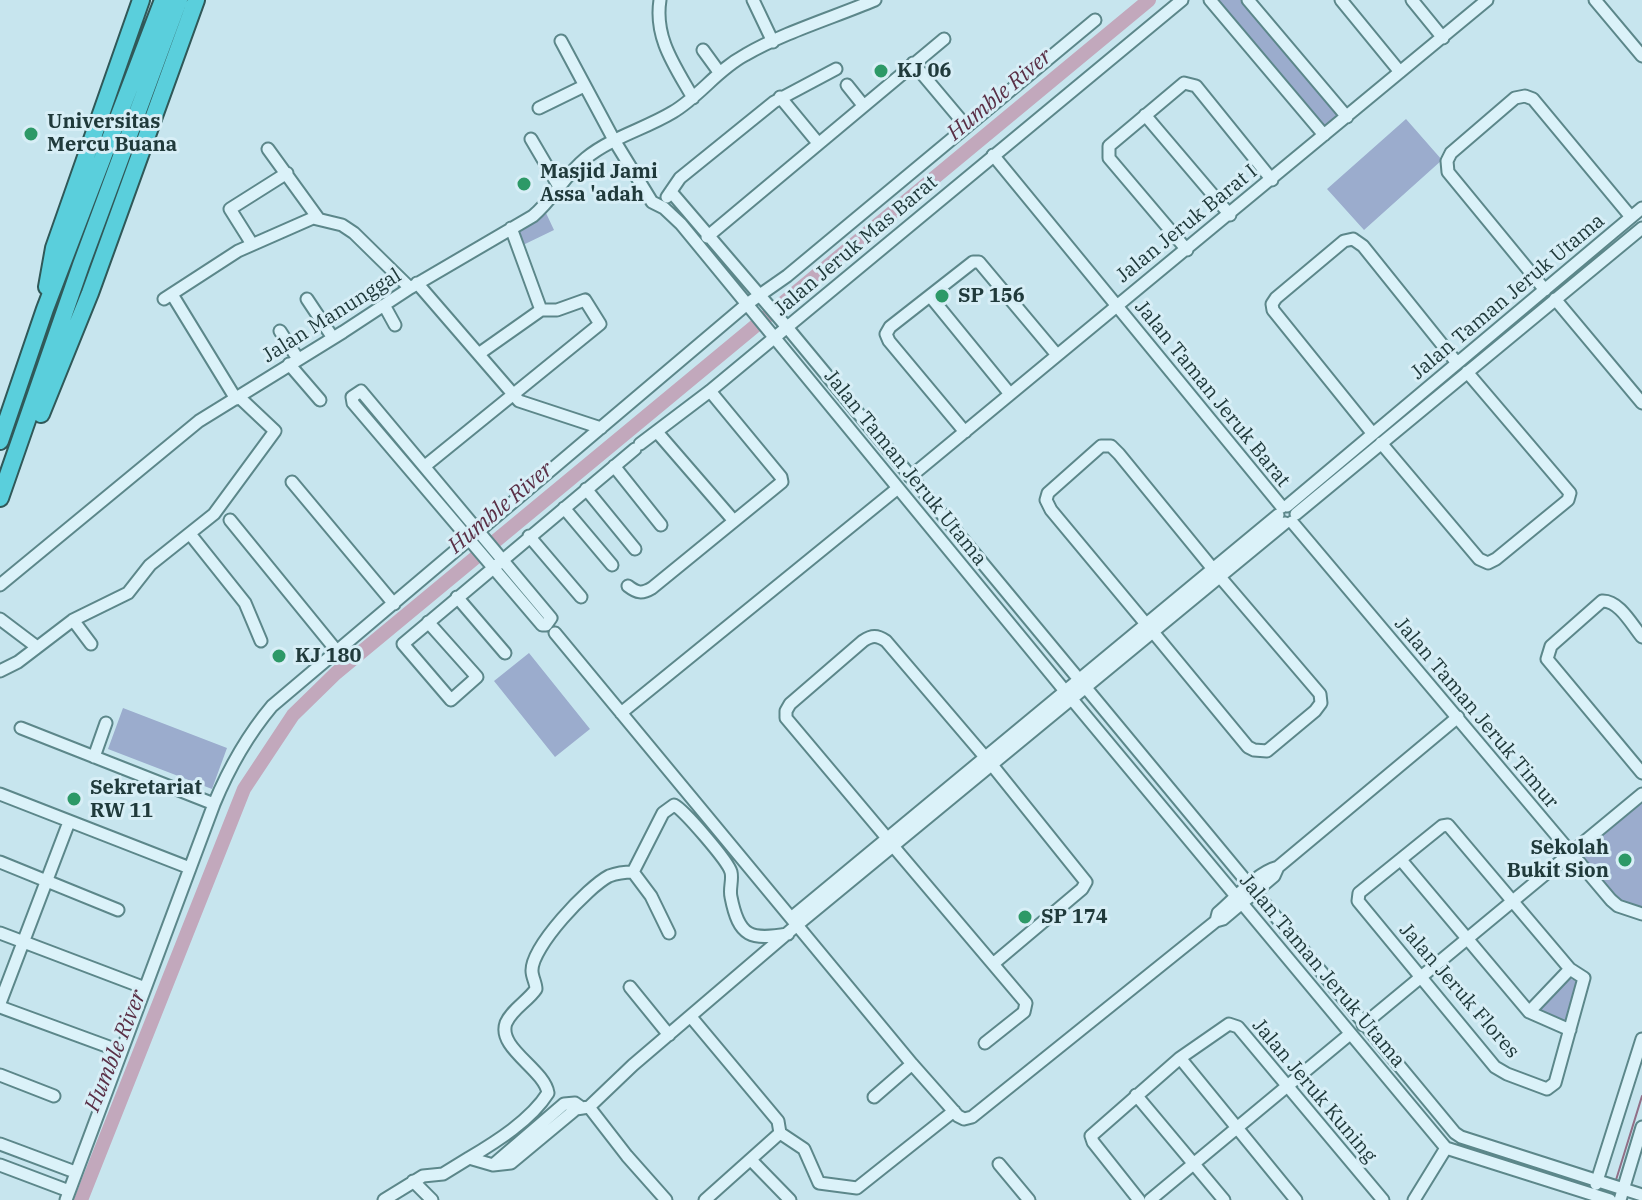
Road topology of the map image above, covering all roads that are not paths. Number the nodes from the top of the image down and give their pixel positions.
1 (141, 0) edge
2 (163, 0) edge
3 (179, 0) edge
4 (196, 0) edge
5 (660, 0) edge
6 (753, 0) edge
7 (875, 0) edge
8 (1182, 0) edge
9 (1210, 0) edge
10 (1248, 0) edge
11 (1341, 0) edge
12 (1412, 0) edge
13 (1595, 0) edge
14 (1485, 1) edge
15 (853, 4) edge
16 (1095, 20) dead end
17 (1443, 38) junction
18 (944, 39) dead end
19 (561, 41) dead end
20 (773, 42) junction
21 (703, 50) dead end
22 (1642, 56) edge
23 (913, 63) junction
24 (836, 69) dead end
25 (719, 72) junction
26 (1400, 72) junction
27 (847, 85) dead end
28 (584, 86) junction
29 (780, 97) junction
30 (693, 98) junction
31 (863, 105) junction
32 (539, 108) dead end
33 (1145, 115) junction
34 (1347, 117) junction
35 (966, 126) junction
36 (1324, 135) junction
37 (531, 139) dead end
38 (614, 140) junction
39 (818, 143) junction
40 (268, 149) dead end
41 (993, 155) junction
42 (287, 173) junction
43 (1272, 180) junction
44 (558, 185) junction
45 (672, 193) junction
46 (657, 206) junction
47 (1642, 208) edge
48 (1230, 215) junction
49 (1631, 217) junction
50 (318, 218) junction
51 (511, 228) junction
52 (1642, 228) edge
53 (707, 237) junction
54 (252, 244) junction
55 (1187, 250) junction
56 (413, 285) junction
57 (1545, 290) junction
58 (930, 296) junction
59 (307, 299) dead end
60 (1555, 299) junction
61 (763, 300) junction
62 (384, 305) junction
63 (1116, 305) junction
64 (45, 309) junction
65 (751, 309) junction
66 (541, 310) junction
67 (784, 324) junction
68 (395, 325) dead end
69 (280, 331) dead end
70 (773, 334) junction
71 (333, 338) junction
72 (480, 353) junction
73 (1057, 355) junction
74 (294, 362) junction
75 (1457, 363) junction
76 (1467, 372) junction
77 (710, 391) junction
78 (512, 394) junction
79 (1010, 394) junction
80 (238, 398) junction
81 (320, 400) dead end
82 (1642, 403) edge
83 (601, 428) junction
84 (657, 432) junction
85 (965, 432) junction
86 (1377, 438) junction
87 (0, 441) edge
88 (15, 458) junction
89 (425, 466) junction
90 (614, 466) junction
91 (910, 477) junction
92 (292, 482) dead end
93 (898, 488) junction
94 (586, 489) junction
95 (0, 498) edge
96 (564, 508) junction
97 (1286, 515) junction
98 (230, 520) dead end
99 (734, 521) junction
100 (661, 525) dead end
101 (190, 534) junction
102 (529, 536) junction
103 (477, 539) junction
104 (635, 549) dead end
105 (496, 560) junction
106 (612, 565) dead end
107 (988, 571) junction
108 (1216, 573) junction
109 (975, 582) junction
110 (0, 585) edge
111 (628, 586) dead end
112 (457, 597) junction
113 (581, 597) dead end
114 (394, 604) junction
115 (0, 619) edge
116 (73, 620) junction
117 (428, 622) junction
118 (1150, 628) junction
119 (555, 633) dead end
120 (1642, 637) edge
121 (261, 641) dead end
122 (91, 644) dead end
123 (37, 647) junction
124 (336, 650) junction
125 (505, 653) dead end
126 (0, 671) edge
127 (1082, 684) junction
128 (1068, 695) junction
129 (621, 713) junction
130 (1458, 717) junction
131 (106, 723) dead end
132 (21, 728) dead end
133 (94, 757) junction
134 (988, 761) junction
135 (1642, 773) edge
136 (0, 794) edge
137 (1642, 794) edge
138 (214, 804) junction
139 (69, 822) junction
140 (890, 842) junction
141 (1570, 852) junction
142 (1401, 860) junction
143 (0, 862) edge
144 (190, 868) junction
145 (633, 872) junction
146 (46, 880) junction
147 (1255, 889) junction
148 (1240, 900) junction
149 (1512, 901) junction
150 (118, 910) dead end
151 (1642, 914) edge
152 (792, 926) junction
153 (0, 933) edge
154 (669, 933) dead end
155 (1466, 939) junction
156 (23, 941) junction
157 (993, 964) junction
158 (1570, 969) junction
159 (1421, 976) junction
160 (630, 987) dead end
161 (145, 988) junction
162 (0, 1005) edge
163 (1529, 1012) junction
164 (691, 1017) junction
165 (1363, 1025) junction
166 (1570, 1030) junction
167 (1350, 1034) junction
168 (669, 1035) junction
169 (1642, 1039) edge
170 (985, 1043) dead end
171 (120, 1051) junction
172 (1180, 1058) junction
173 (912, 1064) junction
174 (0, 1075) edge
175 (1287, 1086) junction
176 (1136, 1095) junction
177 (54, 1096) dead end
178 (874, 1097) dead end
179 (585, 1107) junction
180 (954, 1111) junction
181 (1642, 1127) edge
182 (1237, 1128) junction
183 (780, 1133) junction
184 (0, 1144) edge
185 (1446, 1148) junction
186 (469, 1158) junction
187 (751, 1160) junction
188 (999, 1164) dead end
189 (1194, 1164) junction
190 (0, 1165) edge
191 (75, 1172) junction
192 (1582, 1175) junction
193 (413, 1181) junction
194 (1600, 1181) junction
195 (840, 1186) junction
196 (1577, 1190) junction
197 (1620, 1192) edge
198 (68, 1195) edge
199 (1642, 1195) edge
200 (1598, 1198) edge
201 (384, 1200) edge
202 (432, 1200) edge
203 (666, 1200) edge
204 (705, 1200) edge
205 (790, 1200) edge
206 (848, 1200) edge
207 (1029, 1200) edge
208 (1139, 1200) edge
209 (1150, 1200) edge
210 (1224, 1200) edge
211 (1296, 1200) edge
212 (1383, 1200) edge
213 (1414, 1200) edge

1 - 64 highway
2 - 64 highway
3 - 88 highway
4 - 88 highway
5 - 30 street
6 - 20 street
7 - 15 street, Jalan Manunggal
8 - 41 street, Jalan Jeruk Mas Barat
9 - 36 street
10 - 34 street
11 - 26 street
12 - 17 street
13 - 22 street
14 - 17 street, Jalan Jeruk Barat I
15 - 20 street, Jalan Manunggal
16 - 35 street
17 - 26 street, Jalan Jeruk Barat I
18 - 23 street
19 - 28 street, Jalan Taman Jeruk Utama
20 - 25 street, Jalan Manunggal
21 - 25 street
23 - 31 street
23 - 35 street
24 - 29 street
25 - 30 street, Jalan Manunggal
26 - 34 street, Jalan Jeruk Barat I
27 - 31 street
28 - 32 street
28 - 38 street, Jalan Taman Jeruk Utama
29 - 39 street
29 - 45 street
30 - 38 street, Jalan Manunggal
31 - 39 street
33 - 43 street
33 - 48 street
33 - 55 street
34 - 36 street, Jalan Jeruk Barat I
35 - 61 street
36 - 43 street, Jalan Jeruk Barat I
37 - 44 street
38 - 44 street, Jalan Manunggal
38 - 46 street, Jalan Taman Jeruk Utama
39 - 53 street
40 - 42 street
41 - 63 street, Jalan Taman Jeruk Barat
41 - 67 street, Jalan Jeruk Mas Barat
42 - 50 street
42 - 54 street
43 - 48 street, Jalan Jeruk Barat I
44 - 51 street, Jalan Manunggal
45 - 46 street
45 - 53 street, Jalan Taman Jeruk Utama
46 - 65 street, Jalan Taman Jeruk Utama
47 - 49 street, Jalan Taman Jeruk Utama
48 - 55 street, Jalan Jeruk Barat I
49 - 57 street, Jalan Taman Jeruk Utama
49 - 57 street
50 - 54 street
50 - 56 street
51 - 56 street, Jalan Manunggal
51 - 66 street
52 - 60 street, Jalan Taman Jeruk Utama
53 - 61 street, Jalan Taman Jeruk Utama
54 - 80 street
55 - 63 street, Jalan Jeruk Barat I
56 - 62 street, Jalan Manunggal
56 - 72 street
57 - 75 street, Jalan Taman Jeruk Utama
58 - 73 street
58 - 79 street
58 - 85 street
59 - 71 street
60 - 76 street, Jalan Taman Jeruk Utama
60 - 82 street
61 - 65 street
61 - 67 street, Jalan Taman Jeruk Utama
62 - 68 street
62 - 71 street, Jalan Manunggal
63 - 73 street, Jalan Jeruk Barat I
63 - 97 street, Jalan Taman Jeruk Barat
64 - 87 highway
65 - 70 street, Jalan Taman Jeruk Utama
65 - 83 street
66 - 72 street
66 - 78 street
67 - 70 street, Jalan Jeruk Mas Barat
67 - 91 street, Jalan Taman Jeruk Utama
69 - 74 street
70 - 77 street, Jalan Jeruk Mas Barat
70 - 93 street, Jalan Taman Jeruk Utama
71 - 74 street, Jalan Manunggal
72 - 78 street
73 - 79 street, Jalan Jeruk Barat I
74 - 80 street, Jalan Manunggal
74 - 81 street
75 - 86 street, Jalan Taman Jeruk Utama
75 - 86 street
76 - 86 street, Jalan Taman Jeruk Utama
76 - 86 street
77 - 84 street, Jalan Jeruk Mas Barat
77 - 99 street
78 - 83 street
78 - 89 street
79 - 85 street, Jalan Jeruk Barat I
80 - 101 street
80 - 110 street, Jalan Manunggal
83 - 103 street
84 - 90 street, Jalan Jeruk Mas Barat
84 - 99 street
85 - 91 street, Jalan Jeruk Barat I
86 - 97 street, Jalan Taman Jeruk Utama
88 - 95 highway
89 - 103 street
89 - 103 street
90 - 94 street, Jalan Jeruk Mas Barat
90 - 100 street
91 - 107 street, Jalan Taman Jeruk Utama
92 - 114 street
93 - 109 street, Jalan Taman Jeruk Utama
93 - 129 street
94 - 96 street, Jalan Jeruk Mas Barat
94 - 104 street
96 - 102 street, Jalan Jeruk Mas Barat
96 - 106 street
97 - 108 street, Jalan Taman Jeruk Utama
97 - 130 street, Jalan Taman Jeruk Timur
98 - 124 street
99 - 111 street
101 - 116 street
101 - 121 street
102 - 105 street, Jalan Jeruk Mas Barat
102 - 113 street
103 - 105 street
103 - 114 street
105 - 105 street
105 - 112 street, Jalan Jeruk Mas Barat
107 - 109 street
107 - 127 street, Jalan Taman Jeruk Utama
108 - 118 street, Jalan Taman Jeruk Utama
108 - 118 street
108 - 118 street
109 - 128 street, Jalan Taman Jeruk Utama
112 - 117 street, Jalan Jeruk Mas Barat
112 - 125 street
114 - 124 street
115 - 123 street
116 - 122 street
116 - 123 street
117 - 117 street, Jalan Jeruk Mas Barat
118 - 127 street, Jalan Taman Jeruk Utama
119 - 129 street
120 - 135 street
123 - 126 street
124 - 138 street
127 - 128 street, Jalan Taman Jeruk Utama
127 - 147 street, Jalan Taman Jeruk Utama
128 - 134 street, Jalan Taman Jeruk Utama
128 - 148 street, Jalan Taman Jeruk Utama
129 - 152 street
130 - 141 street, Jalan Taman Jeruk Timur
130 - 147 street
131 - 133 street
132 - 133 street
133 - 138 street
134 - 140 street, Jalan Taman Jeruk Utama
134 - 140 street
134 - 157 street
136 - 139 street
137 - 141 street
138 - 144 street
139 - 144 street
139 - 146 street
140 - 152 street, Jalan Taman Jeruk Utama
140 - 157 street
141 - 149 street
141 - 151 street, Jalan Taman Jeruk Timur
142 - 149 street, Jalan Jeruk Flores
142 - 155 street
142 - 159 street, Jalan Jeruk Flores
143 - 146 street
144 - 161 street
145 - 152 street
145 - 154 street
145 - 186 street
146 - 150 street
146 - 156 street
147 - 148 street
147 - 165 street, Jalan Taman Jeruk Utama
148 - 167 street, Jalan Taman Jeruk Utama
148 - 180 street
149 - 155 street
149 - 158 street, Jalan Jeruk Flores
152 - 164 street, Jalan Taman Jeruk Utama
152 - 173 street
153 - 156 street
155 - 159 street
155 - 163 street
156 - 161 street
156 - 162 street
157 - 170 street
158 - 163 street
158 - 166 street, Jalan Jeruk Flores
159 - 165 street
159 - 166 street, Jalan Jeruk Flores
160 - 168 street
161 - 171 street
162 - 171 street
163 - 166 street
164 - 168 street, Jalan Taman Jeruk Utama
164 - 183 street
165 - 192 street, Jalan Taman Jeruk Utama
167 - 175 street
167 - 185 street, Jalan Taman Jeruk Utama
168 - 179 street, Jalan Taman Jeruk Utama
169 - 194 street
171 - 191 street
172 - 175 street, Jalan Jeruk Kuning
172 - 176 street, Jalan Jeruk Kuning
172 - 182 street
173 - 178 street
173 - 180 street
174 - 177 street
175 - 182 street
175 - 212 street, Jalan Jeruk Kuning
176 - 189 street
176 - 208 street, Jalan Jeruk Kuning
179 - 186 street
179 - 203 street
180 - 195 street
181 - 197 street
182 - 189 street
182 - 211 street
183 - 187 street
183 - 195 street
184 - 191 street
185 - 196 street
185 - 213 street
186 - 193 street
187 - 204 street
187 - 205 street
188 - 207 street
189 - 209 street
189 - 210 street
190 - 198 street
191 - 198 street
192 - 194 street, Jalan Taman Jeruk Utama
192 - 196 street
193 - 201 street
193 - 202 street
194 - 197 street, Jalan Taman Jeruk Utama
194 - 200 street
195 - 206 street
196 - 200 street
197 - 199 street, Jalan Taman Jeruk Utama

